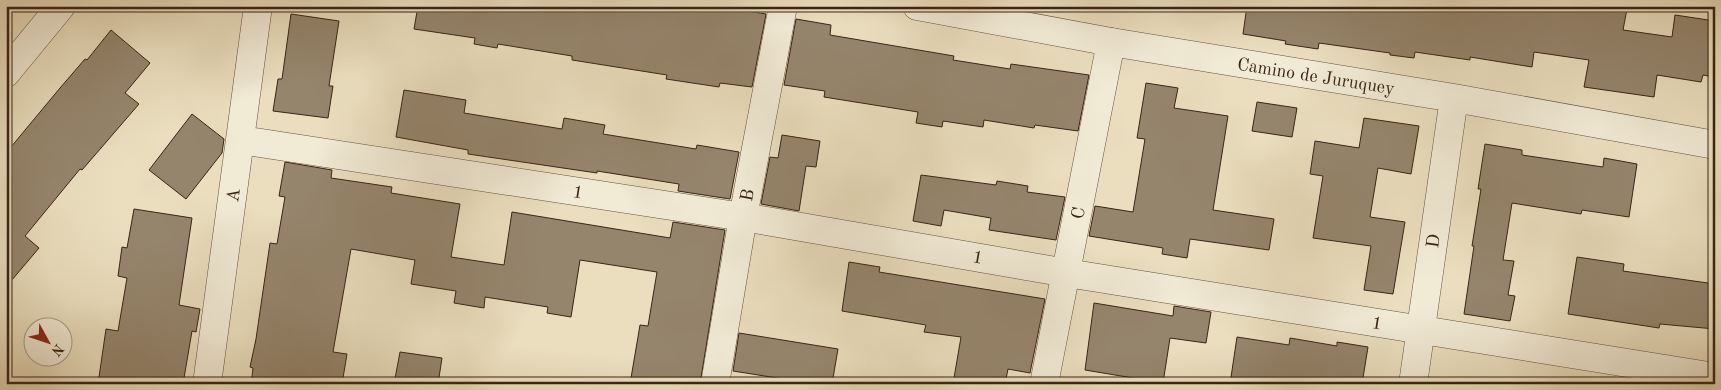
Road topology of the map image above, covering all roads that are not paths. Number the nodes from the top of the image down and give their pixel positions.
1 (61, 6) edge
2 (258, 6) edge
3 (783, 6) edge
4 (918, 6) edge
5 (1111, 42) junction
6 (6, 73) edge
7 (1454, 98) junction
8 (241, 140) junction
9 (1715, 145) edge
10 (743, 217) junction
11 (1067, 273) junction
12 (1420, 330) junction
13 (1715, 377) edge
14 (207, 384) edge
15 (715, 384) edge
16 (1044, 384) edge
17 (1412, 384) edge

1 - 6 street
2 - 8 street, A
3 - 10 street, B
4 - 5 street, Camino de Juruquey
5 - 7 street, Camino de Juruquey
5 - 11 street, C
7 - 9 street, Camino de Juruquey
7 - 12 street, D
8 - 10 street, 1
8 - 14 street, A
10 - 11 street, 1
10 - 15 street, B
11 - 12 street, 1
11 - 16 street, C
12 - 13 street, 1
12 - 17 street, D

